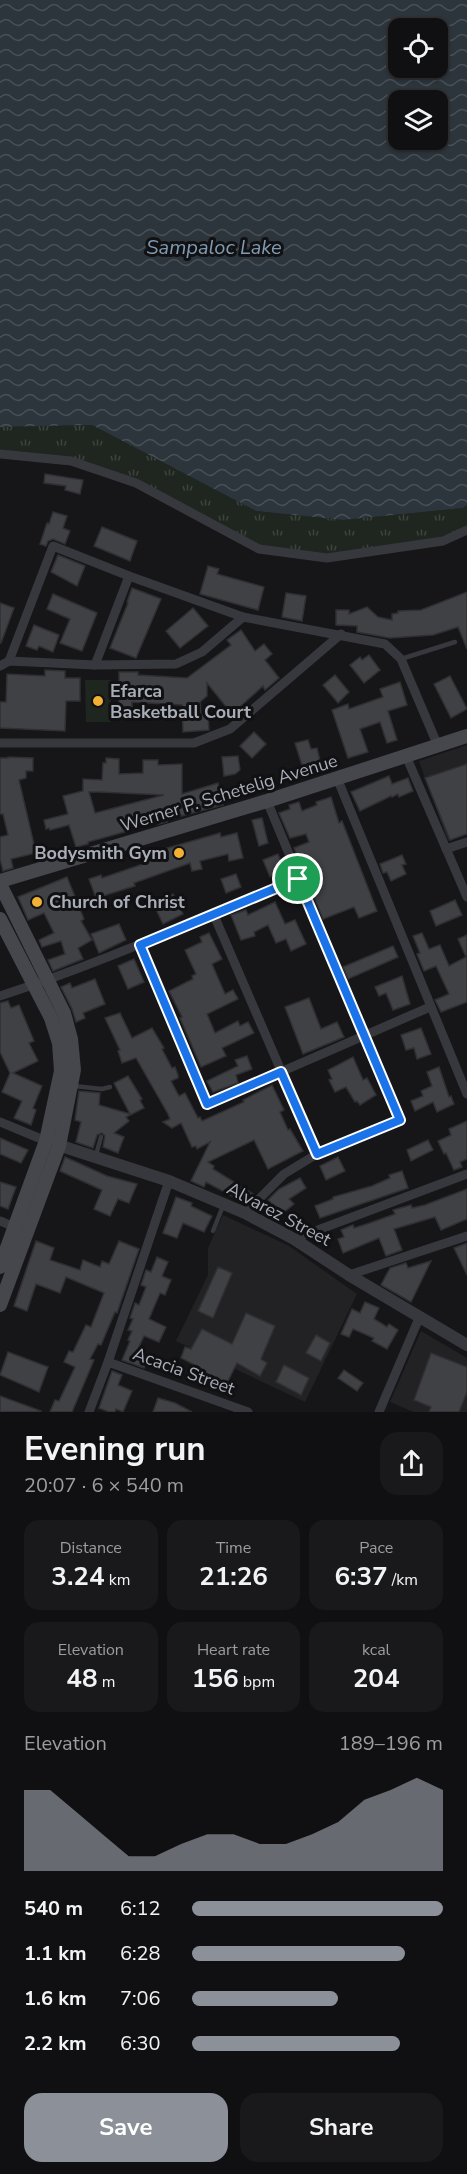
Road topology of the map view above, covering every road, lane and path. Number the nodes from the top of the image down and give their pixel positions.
1 (0, 454) edge
2 (467, 530) edge
3 (129, 576) junction
4 (243, 617) junction
5 (341, 634) junction
6 (456, 642) dead end
7 (401, 659) junction
8 (9, 661) junction
9 (95, 665) junction
10 (0, 666) edge
11 (467, 736) edge
12 (0, 743) edge
13 (438, 746) junction
14 (406, 756) junction
15 (337, 778) junction
16 (267, 801) junction
17 (467, 842) edge
18 (446, 849) junction
19 (298, 879) junction
20 (0, 882) edge
21 (467, 897) edge
22 (213, 913) junction
23 (0, 919) edge
24 (140, 945) junction
25 (48, 980) junction
26 (35, 985) junction
27 (0, 996) edge
28 (430, 1007) junction
29 (364, 1035) junction
30 (281, 1072) junction
31 (72, 1085) junction
32 (110, 1087) dead end
33 (467, 1094) edge
34 (0, 1122) edge
35 (100, 1137) dead end
36 (53, 1143) junction
37 (317, 1154) junction
38 (95, 1158) junction
39 (467, 1174) edge
40 (169, 1181) junction
41 (224, 1204) junction
42 (245, 1213) junction
43 (0, 1221) edge
44 (20, 1230) junction
45 (213, 1232) dead end
46 (467, 1236) edge
47 (294, 1239) junction
48 (0, 1267) edge
49 (349, 1275) junction
50 (0, 1305) edge
51 (420, 1317) junction
52 (467, 1345) edge
53 (108, 1362) junction
54 (236, 1410) edge
55 (89, 1412) edge
56 (248, 1412) edge
57 (379, 1412) edge

1 - 2 street
3 - 4 street
3 - 8 street
3 - 9 street
4 - 5 street
4 - 9 street
5 - 7 street
5 - 12 street
6 - 7 lane
7 - 13 street
8 - 9 street
8 - 10 street
11 - 13 main road, Werner P. Schetelig Avenue
13 - 14 main road, Werner P. Schetelig Avenue
14 - 15 main road, Werner P. Schetelig Avenue
14 - 18 street
15 - 16 main road, Werner P. Schetelig Avenue
15 - 28 street
16 - 19 street
16 - 20 main road, Werner P. Schetelig Avenue
17 - 18 street
18 - 21 street
19 - 22 street
19 - 29 street
20 - 25 main road
22 - 24 street
22 - 30 street
23 - 26 main road
24 - 25 street
24 - 30 street
25 - 26 street
25 - 31 main road
26 - 27 street
26 - 36 main road
28 - 29 street
28 - 33 street
29 - 30 street
29 - 37 street
30 - 37 street
31 - 32 lane
31 - 36 main road
34 - 36 street, Alvarez Street
35 - 38 lane
36 - 38 street, Alvarez Street
36 - 44 main road
37 - 42 street
38 - 40 street, Alvarez Street
39 - 47 street
40 - 41 street, Alvarez Street
40 - 53 street
41 - 42 street, Alvarez Street
41 - 45 lane
42 - 47 street, Alvarez Street
43 - 44 street
44 - 48 main road
44 - 50 main road
46 - 49 street
47 - 49 street, Alvarez Street
49 - 51 street, Alvarez Street
51 - 52 street, Alvarez Street
51 - 57 street
53 - 54 street, Acacia Street
53 - 55 street
54 - 56 street, Acacia Street

